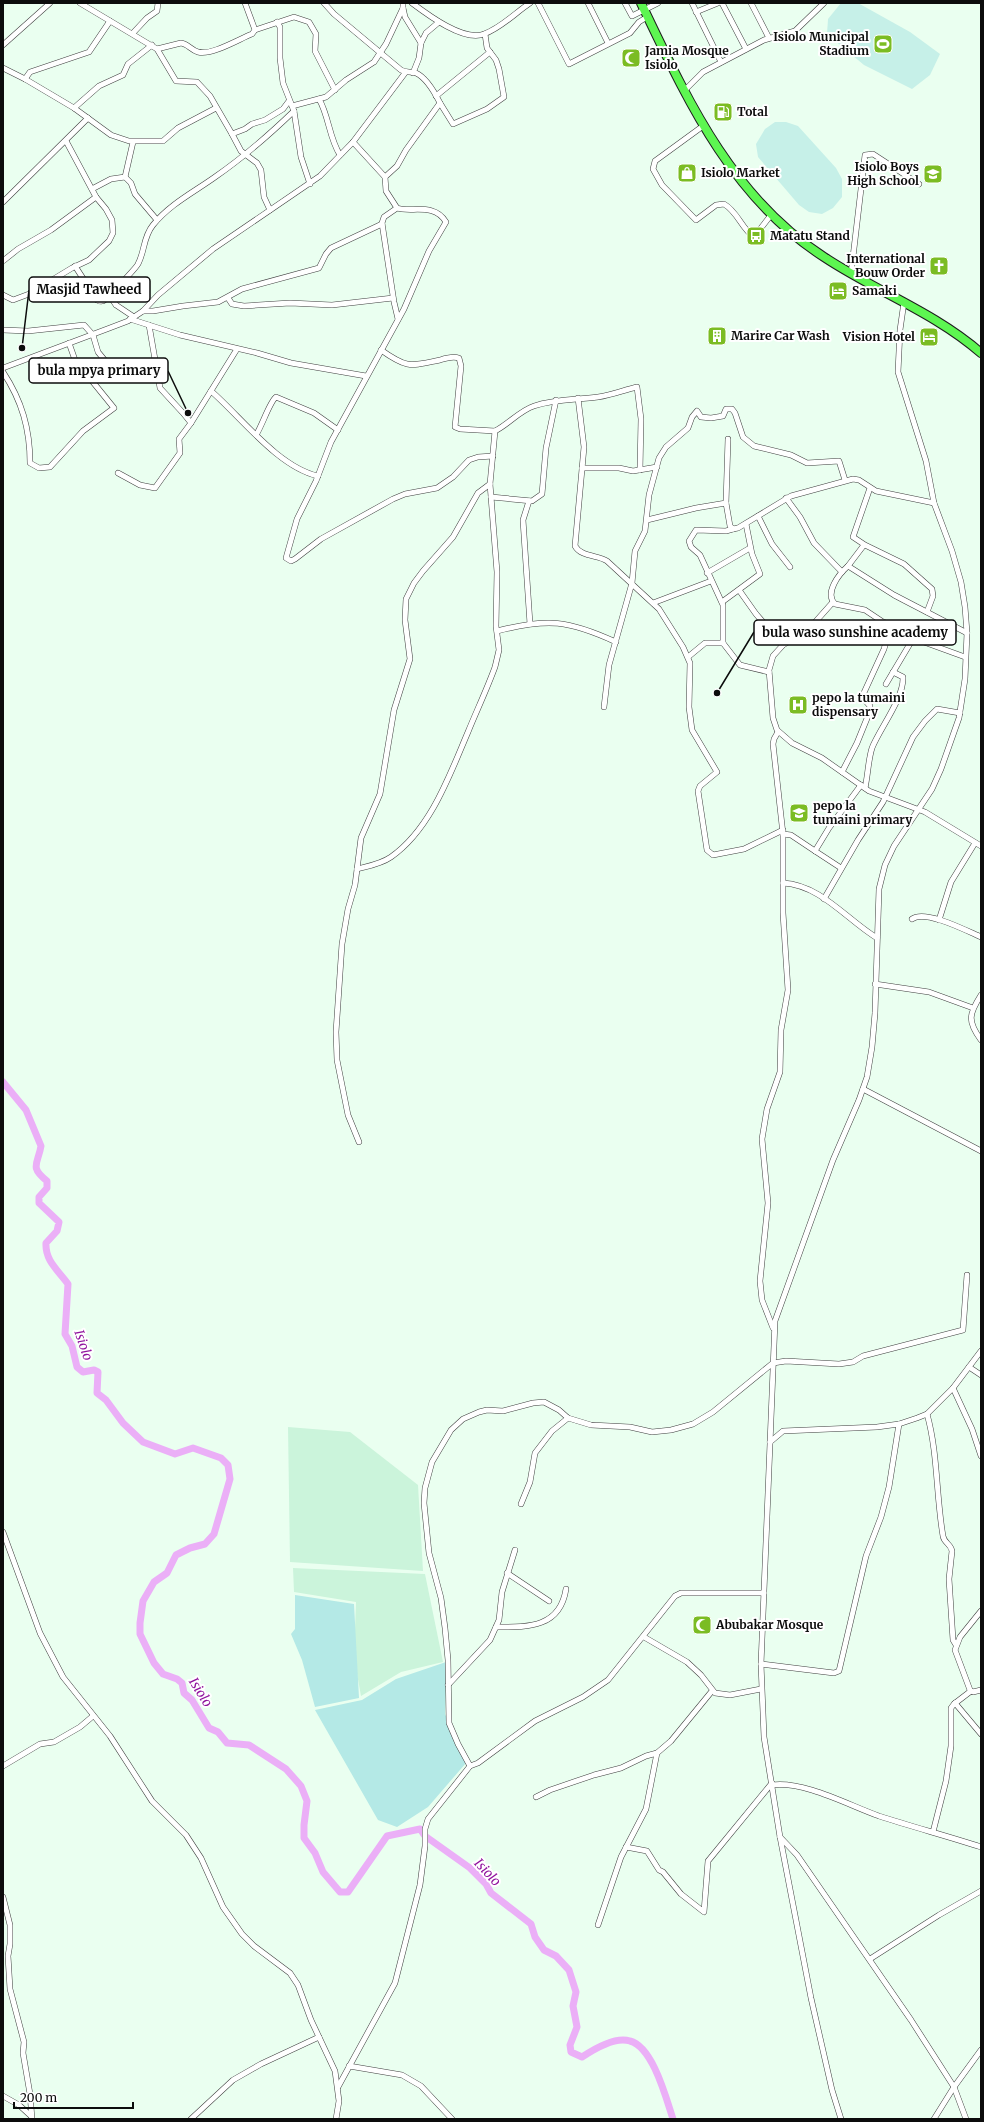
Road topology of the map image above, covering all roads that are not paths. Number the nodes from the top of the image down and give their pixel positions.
1 (50, 3) edge
2 (80, 3) edge
3 (158, 3) edge
4 (245, 3) edge
5 (324, 3) edge
6 (412, 3) edge
7 (530, 3) edge
8 (538, 3) edge
9 (588, 3) edge
10 (625, 3) edge
11 (657, 3) edge
12 (692, 3) edge
13 (718, 3) edge
14 (722, 3) edge
15 (752, 3) edge
16 (824, 3) edge
17 (403, 6) edge
18 (644, 10) edge
19 (696, 12) junction
20 (110, 21) junction
21 (277, 22) junction
22 (439, 22) junction
23 (255, 30) junction
24 (133, 33) junction
25 (485, 34) junction
26 (769, 38) junction
27 (421, 43) junction
28 (608, 43) junction
29 (3, 45) edge
30 (152, 45) junction
31 (157, 49) junction
32 (746, 49) junction
33 (490, 52) junction
34 (381, 53) junction
35 (721, 62) junction
36 (3, 68) edge
37 (405, 72) junction
38 (413, 73) junction
39 (25, 79) junction
40 (335, 90) junction
41 (685, 90) junction
42 (436, 96) junction
43 (319, 99) junction
44 (440, 103) junction
45 (292, 106) junction
46 (74, 108) junction
47 (216, 108) junction
48 (88, 118) junction
49 (703, 126) junction
50 (232, 134) junction
51 (66, 141) junction
52 (133, 142) junction
53 (353, 142) junction
54 (244, 154) junction
55 (340, 155) junction
56 (125, 177) junction
57 (385, 177) junction
58 (310, 184) junction
59 (919, 184) dead end
60 (92, 189) junction
61 (96, 197) junction
62 (3, 202) edge
63 (397, 208) junction
64 (270, 210) junction
65 (771, 215) junction
66 (157, 220) junction
67 (382, 224) junction
68 (3, 261) edge
69 (76, 266) junction
70 (851, 274) junction
71 (3, 294) edge
72 (110, 296) junction
73 (228, 298) junction
74 (393, 298) junction
75 (904, 302) junction
76 (143, 311) junction
77 (132, 318) junction
78 (398, 319) junction
79 (149, 326) junction
80 (3, 330) edge
81 (93, 335) junction
82 (69, 343) junction
83 (237, 349) junction
84 (381, 350) junction
85 (981, 353) edge
86 (107, 363) dead end
87 (3, 368) edge
88 (3, 372) edge
89 (366, 376) junction
90 (212, 391) junction
91 (578, 398) junction
92 (556, 400) junction
93 (191, 424) junction
94 (338, 430) junction
95 (495, 431) junction
96 (256, 435) junction
97 (728, 439) dead end
98 (493, 456) junction
99 (657, 467) junction
100 (582, 468) junction
101 (640, 470) junction
102 (118, 474) dead end
103 (318, 476) junction
104 (845, 480) junction
105 (490, 484) junction
106 (870, 488) junction
107 (491, 497) junction
108 (786, 498) junction
109 (529, 501) junction
110 (726, 503) junction
111 (934, 503) junction
112 (758, 516) junction
113 (646, 520) junction
114 (746, 524) junction
115 (733, 529) junction
116 (864, 545) junction
117 (750, 548) junction
118 (848, 566) junction
119 (790, 567) dead end
120 (842, 572) junction
121 (707, 573) junction
122 (711, 581) junction
123 (632, 583) junction
124 (739, 590) junction
125 (722, 602) junction
126 (833, 602) junction
127 (653, 603) junction
128 (927, 612) junction
129 (530, 624) junction
130 (892, 625) junction
131 (497, 631) junction
132 (966, 633) junction
133 (914, 637) junction
134 (616, 642) junction
135 (723, 643) junction
136 (783, 645) junction
137 (688, 657) junction
138 (965, 657) junction
139 (769, 672) junction
140 (893, 672) junction
141 (886, 684) dead end
142 (604, 707) dead end
143 (960, 713) junction
144 (778, 732) junction
145 (842, 772) junction
146 (863, 787) junction
147 (886, 797) junction
148 (918, 809) junction
149 (783, 832) junction
150 (975, 843) junction
151 (981, 846) edge
152 (815, 851) junction
153 (841, 868) junction
154 (357, 869) junction
155 (783, 884) junction
156 (824, 899) junction
157 (912, 919) dead end
158 (939, 920) junction
159 (877, 938) junction
160 (981, 938) edge
161 (875, 984) junction
162 (981, 995) edge
163 (972, 1008) junction
164 (981, 1040) edge
165 (863, 1090) junction
166 (359, 1142) dead end
167 (981, 1151) edge
168 (968, 1275) dead end
169 (774, 1328) junction
170 (981, 1351) edge
171 (773, 1362) junction
172 (969, 1367) junction
173 (981, 1375) edge
174 (953, 1388) junction
175 (926, 1414) junction
176 (568, 1418) junction
177 (899, 1424) junction
178 (770, 1442) junction
179 (981, 1456) edge
180 (521, 1504) dead end
181 (3, 1532) edge
182 (514, 1550) dead end
183 (507, 1573) junction
184 (566, 1589) dead end
185 (764, 1593) junction
186 (549, 1601) dead end
187 (981, 1611) edge
188 (496, 1627) junction
189 (644, 1637) junction
190 (956, 1645) junction
191 (761, 1664) junction
192 (448, 1685) junction
193 (761, 1689) junction
194 (981, 1690) edge
195 (712, 1691) junction
196 (971, 1691) junction
197 (955, 1703) junction
198 (93, 1716) junction
199 (981, 1734) edge
200 (657, 1753) junction
201 (470, 1766) junction
202 (4, 1767) edge
203 (772, 1784) junction
204 (536, 1797) dead end
205 (933, 1832) junction
206 (780, 1837) junction
207 (626, 1847) junction
208 (981, 1847) edge
209 (981, 1891) edge
210 (3, 1897) edge
211 (598, 1924) dead end
212 (5, 1958) edge
213 (870, 1959) junction
214 (319, 2038) junction
215 (981, 2050) edge
216 (349, 2066) junction
217 (338, 2087) junction
218 (954, 2087) junction
219 (3, 2096) edge
220 (32, 2118) edge
221 (191, 2119) edge
222 (336, 2119) edge
223 (452, 2119) edge
224 (841, 2119) edge
225 (934, 2119) edge
226 (966, 2119) edge

1 - 29 street
2 - 20 street
3 - 24 street
4 - 23 street
5 - 34 street
6 - 22 street
7 - 25 street
8 - 28 street
9 - 28 street
10 - 18 street
11 - 18 street
12 - 19 street
13 - 19 street
14 - 32 street
15 - 26 street
16 - 26 street
17 - 27 street
17 - 34 street
18 - 28 street
18 - 41 highway
19 - 35 street
20 - 24 street
20 - 39 street
21 - 23 street
21 - 40 street
21 - 45 street
22 - 25 street
22 - 27 street
23 - 31 street
24 - 30 street
25 - 33 street
26 - 32 street
27 - 38 street
30 - 31 street
30 - 46 street
31 - 47 street
32 - 35 street
33 - 42 street
33 - 44 street
34 - 37 street
34 - 40 street
35 - 41 street
36 - 39 street
37 - 38 street
37 - 53 street
38 - 42 street
39 - 46 street
40 - 43 street
41 - 49 highway
42 - 44 street
43 - 45 street
43 - 55 street
44 - 57 street
45 - 50 street
45 - 54 street
45 - 58 street
46 - 48 street
47 - 50 street
47 - 52 street
48 - 51 street
48 - 52 street
49 - 65 highway
49 - 65 street
50 - 54 street
51 - 60 street
51 - 62 street
52 - 56 street
53 - 55 street
53 - 57 street
54 - 64 street
54 - 66 street
55 - 58 street
56 - 60 street
56 - 66 street
57 - 63 street
58 - 64 street
59 - 70 street
60 - 61 street
61 - 68 street
61 - 69 street
63 - 67 street
63 - 78 street
64 - 76 street
65 - 70 highway
66 - 72 street
67 - 73 street
67 - 74 street
69 - 71 street
69 - 72 street
70 - 75 highway
72 - 77 street
73 - 74 street
73 - 76 street
74 - 78 street
75 - 85 highway
75 - 111 street
76 - 77 street
77 - 79 street
77 - 81 street
78 - 84 street
79 - 83 street
79 - 93 street
80 - 81 street
81 - 82 street
81 - 86 street
82 - 87 street
82 - 88 street
83 - 89 street
83 - 90 street
84 - 89 street
84 - 95 street
89 - 94 street
90 - 93 street
90 - 96 street
91 - 92 street
91 - 100 street
91 - 101 street
92 - 95 street
92 - 109 street
93 - 102 street
94 - 96 street
94 - 103 street
95 - 98 street
96 - 103 street
97 - 110 street
98 - 103 street
98 - 105 street
99 - 101 street
99 - 104 street
99 - 113 street
100 - 101 street
100 - 123 street
104 - 106 street
104 - 108 street
105 - 107 street
105 - 154 street
106 - 111 street
106 - 116 street
107 - 109 street
107 - 131 street
108 - 112 street
108 - 120 street
109 - 129 street
110 - 113 street
110 - 115 street
111 - 132 street
112 - 114 street
112 - 119 street
113 - 123 street
114 - 115 street
114 - 117 street
115 - 121 street
116 - 118 street
116 - 128 street
117 - 121 street
117 - 124 street
118 - 120 street
118 - 128 street
120 - 126 street
121 - 122 street
122 - 125 street
122 - 127 street
123 - 127 street
123 - 134 street
124 - 125 street
124 - 136 street
125 - 135 street
126 - 130 street
126 - 136 street
127 - 137 street
128 - 132 street
129 - 131 street
129 - 134 street
130 - 133 street
130 - 145 street
131 - 154 street
132 - 138 street
133 - 138 street
133 - 140 street
134 - 142 street
135 - 137 street
135 - 139 street
136 - 139 street
137 - 149 street
138 - 143 street
139 - 144 street
140 - 141 street
140 - 146 street
143 - 147 street
143 - 148 street
144 - 145 street
144 - 149 street
145 - 146 street
146 - 147 street
146 - 152 street
147 - 148 street
147 - 153 street
148 - 150 street
148 - 159 street
149 - 152 street
149 - 155 street
150 - 151 street
150 - 158 street
152 - 153 street
153 - 156 street
154 - 166 street
155 - 156 street
155 - 169 street
156 - 159 street
157 - 158 street
158 - 160 street
159 - 161 street
161 - 163 street
161 - 165 street
162 - 163 street
163 - 164 street
165 - 167 street
165 - 169 street
168 - 171 street
169 - 171 street
170 - 172 street
171 - 176 street
171 - 178 street
172 - 173 street
172 - 174 street
174 - 175 street
174 - 179 street
175 - 177 street
175 - 190 street
176 - 180 street
176 - 192 street
177 - 178 street
177 - 191 street
178 - 185 street
181 - 198 street
182 - 183 street
183 - 186 street
183 - 188 street
184 - 188 street
185 - 189 street
185 - 191 street
187 - 190 street
188 - 192 street
189 - 195 street
189 - 201 street
190 - 196 street
191 - 193 street
192 - 201 street
193 - 195 street
193 - 203 street
194 - 196 street
195 - 200 street
196 - 197 street
197 - 199 street
197 - 205 street
198 - 202 street
198 - 214 street
200 - 204 street
200 - 207 street
201 - 216 street
203 - 205 street
203 - 206 street
203 - 207 street
205 - 208 street
206 - 213 street
206 - 224 street
207 - 211 street
209 - 213 street
210 - 212 street
212 - 220 street
213 - 218 street
214 - 217 street
214 - 221 street
215 - 218 street
216 - 217 street
216 - 223 street
217 - 222 street
218 - 225 street
218 - 226 street
219 - 220 street

